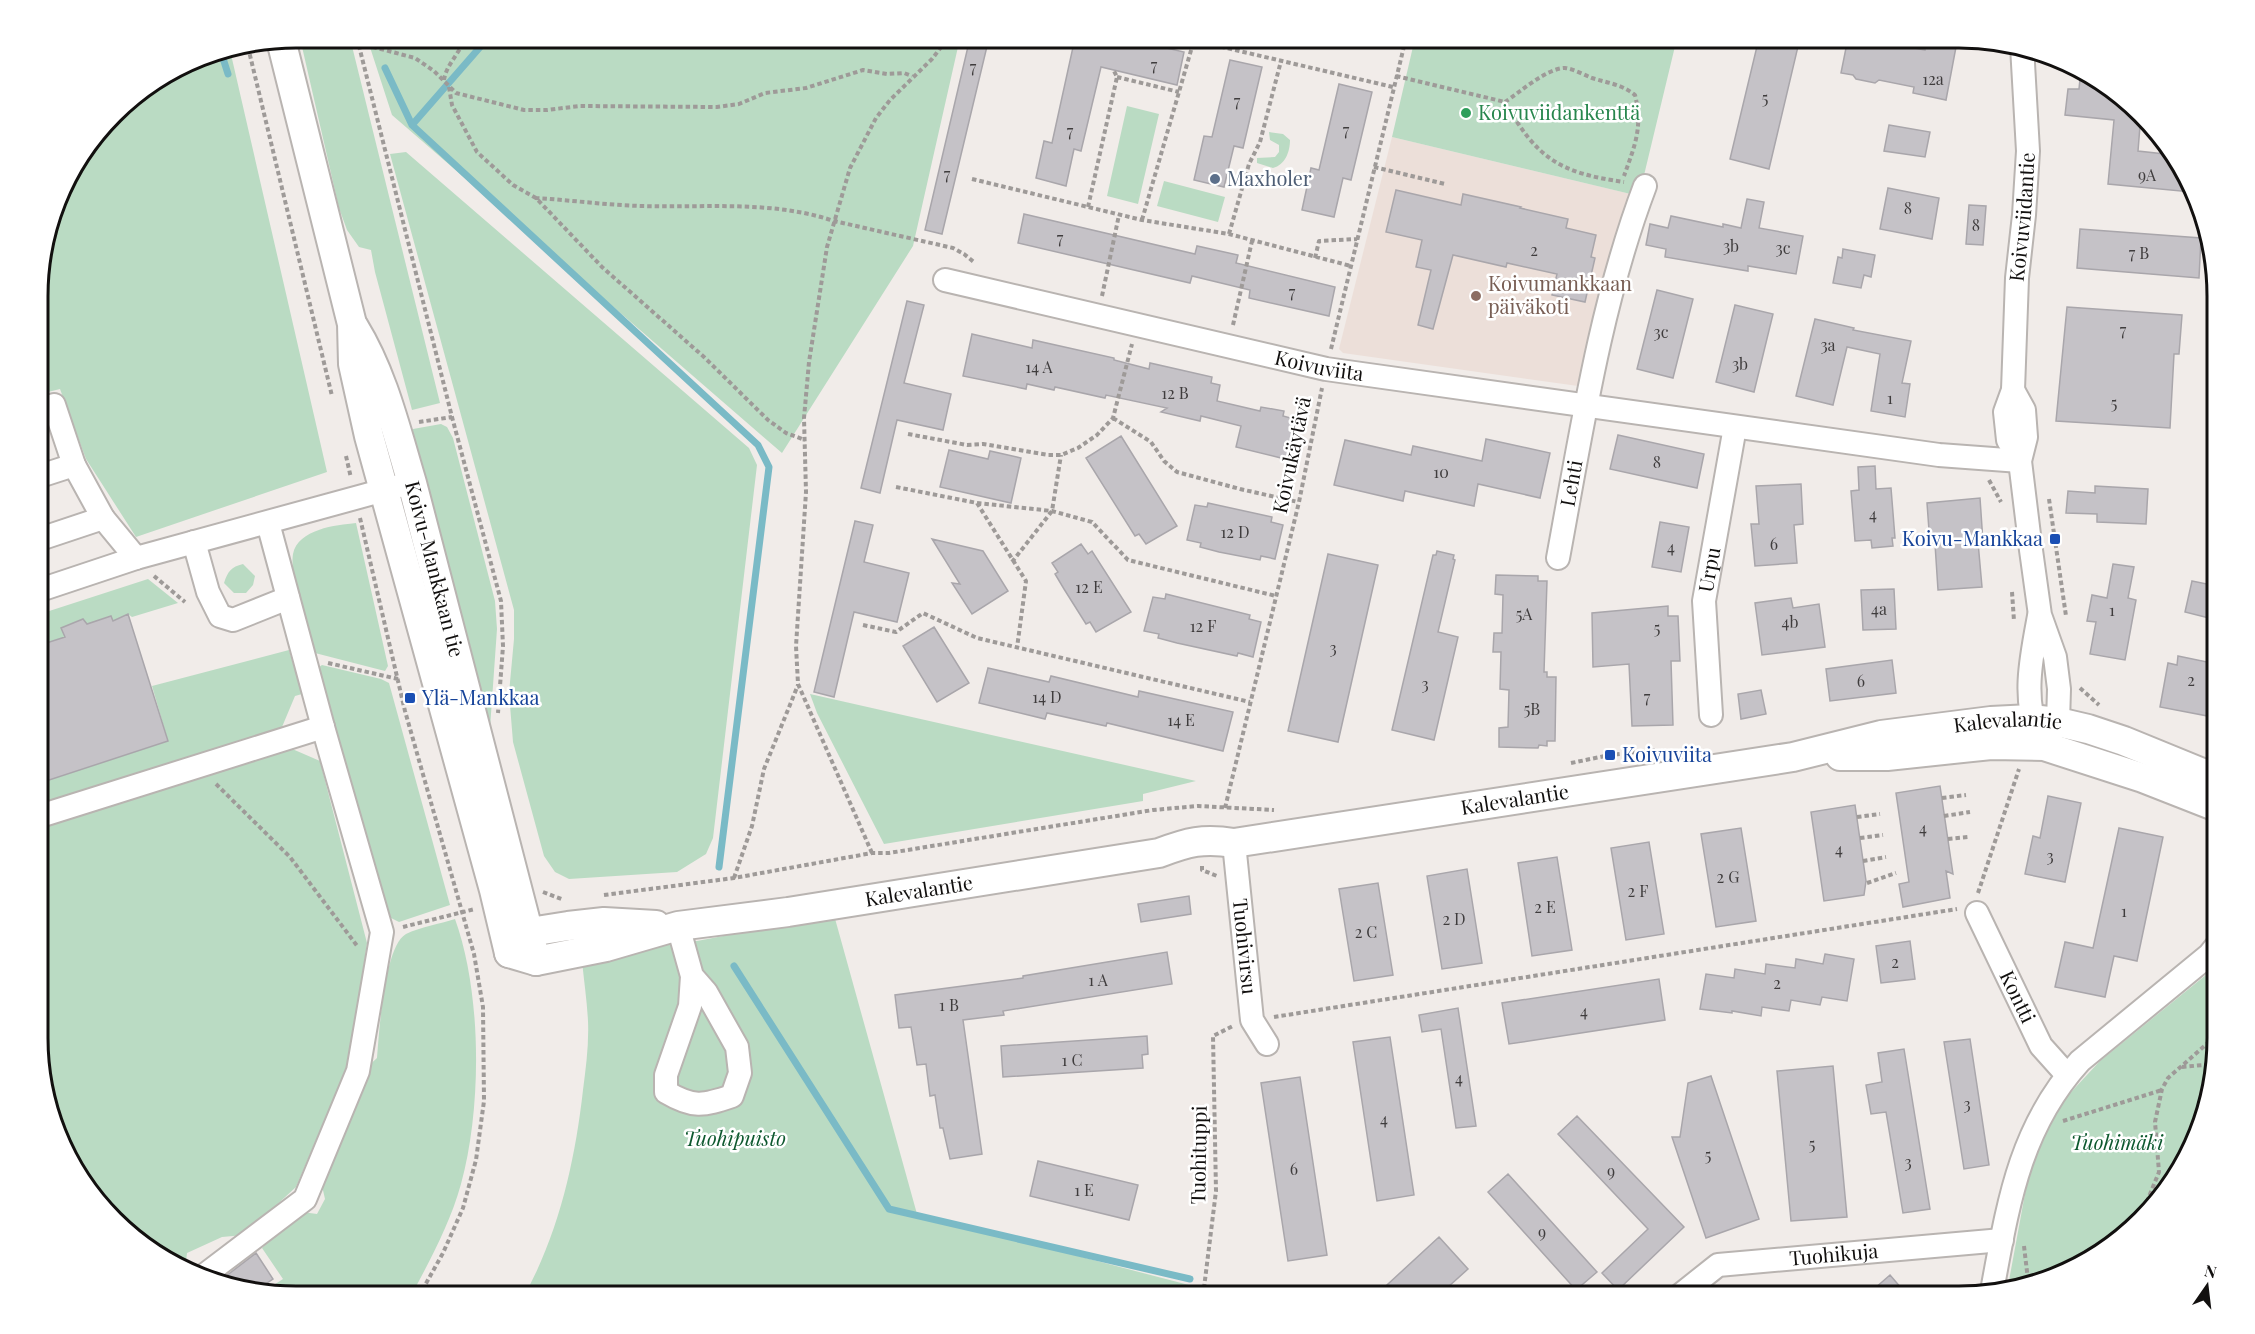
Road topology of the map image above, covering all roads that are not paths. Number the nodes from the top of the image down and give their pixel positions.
1 (283, 49) edge
2 (2023, 56) edge
3 (1645, 186) road end
4 (945, 280) dead end
5 (352, 324) junction
6 (1587, 406) junction
7 (48, 407) edge
8 (1735, 427) junction
9 (2020, 461) junction
10 (74, 465) junction
11 (48, 473) edge
12 (412, 483) junction
13 (383, 491) junction
14 (103, 518) junction
15 (268, 523) junction
16 (48, 536) edge
17 (194, 542) junction
18 (136, 558) junction
19 (1558, 558) dead end
20 (48, 587) edge
21 (288, 598) junction
22 (1711, 716) dead end
23 (323, 727) junction
24 (2044, 729) junction
25 (2207, 775) edge
26 (2207, 803) edge
27 (48, 813) edge
28 (1234, 843) junction
29 (1972, 907) road end
30 (678, 926) junction
31 (530, 932) junction
32 (522, 957) junction
33 (2207, 957) edge
34 (692, 976) junction
35 (1267, 1044) dead end
36 (2067, 1075) junction
37 (2002, 1240) junction
38 (210, 1271) edge
39 (1993, 1284) edge
40 (1692, 1286) edge

1 - 5 main road, Koivu-Mankkaan tie
2 - 9 street, Koivuviidantie
3 - 6 street, Lehti
4 - 6 street, Koivuviita
5 - 12 main road, Koivu-Mankkaan tie
5 - 13 main road, Koivu-Mankkaan tie
6 - 8 street, Koivuviita
6 - 19 street, Lehti
7 - 10 street
8 - 9 street, Koivuviita
8 - 22 street, Urpu
9 - 24 street, Koivuviidantie
10 - 11 street
10 - 14 street
12 - 13 street
12 - 31 main road, Koivu-Mankkaan tie
13 - 15 street
13 - 32 main road, Koivu-Mankkaan tie
14 - 16 street
14 - 18 street
15 - 17 street
15 - 21 street
17 - 18 street
17 - 21 street
18 - 20 street
21 - 23 street
23 - 27 street
23 - 38 street
24 - 25 main road, Kalevalantie
24 - 26 main road, Kalevalantie
24 - 28 main road, Kalevalantie
28 - 30 main road, Kalevalantie
28 - 35 street, Tuohivirsu
29 - 36 street, Kontti
30 - 31 main road, Kalevalantie
30 - 32 main road, Kalevalantie
30 - 34 street
31 - 32 main road
33 - 36 street
34 - 34 street
36 - 37 street
37 - 39 street
37 - 40 street, Tuohikuja

